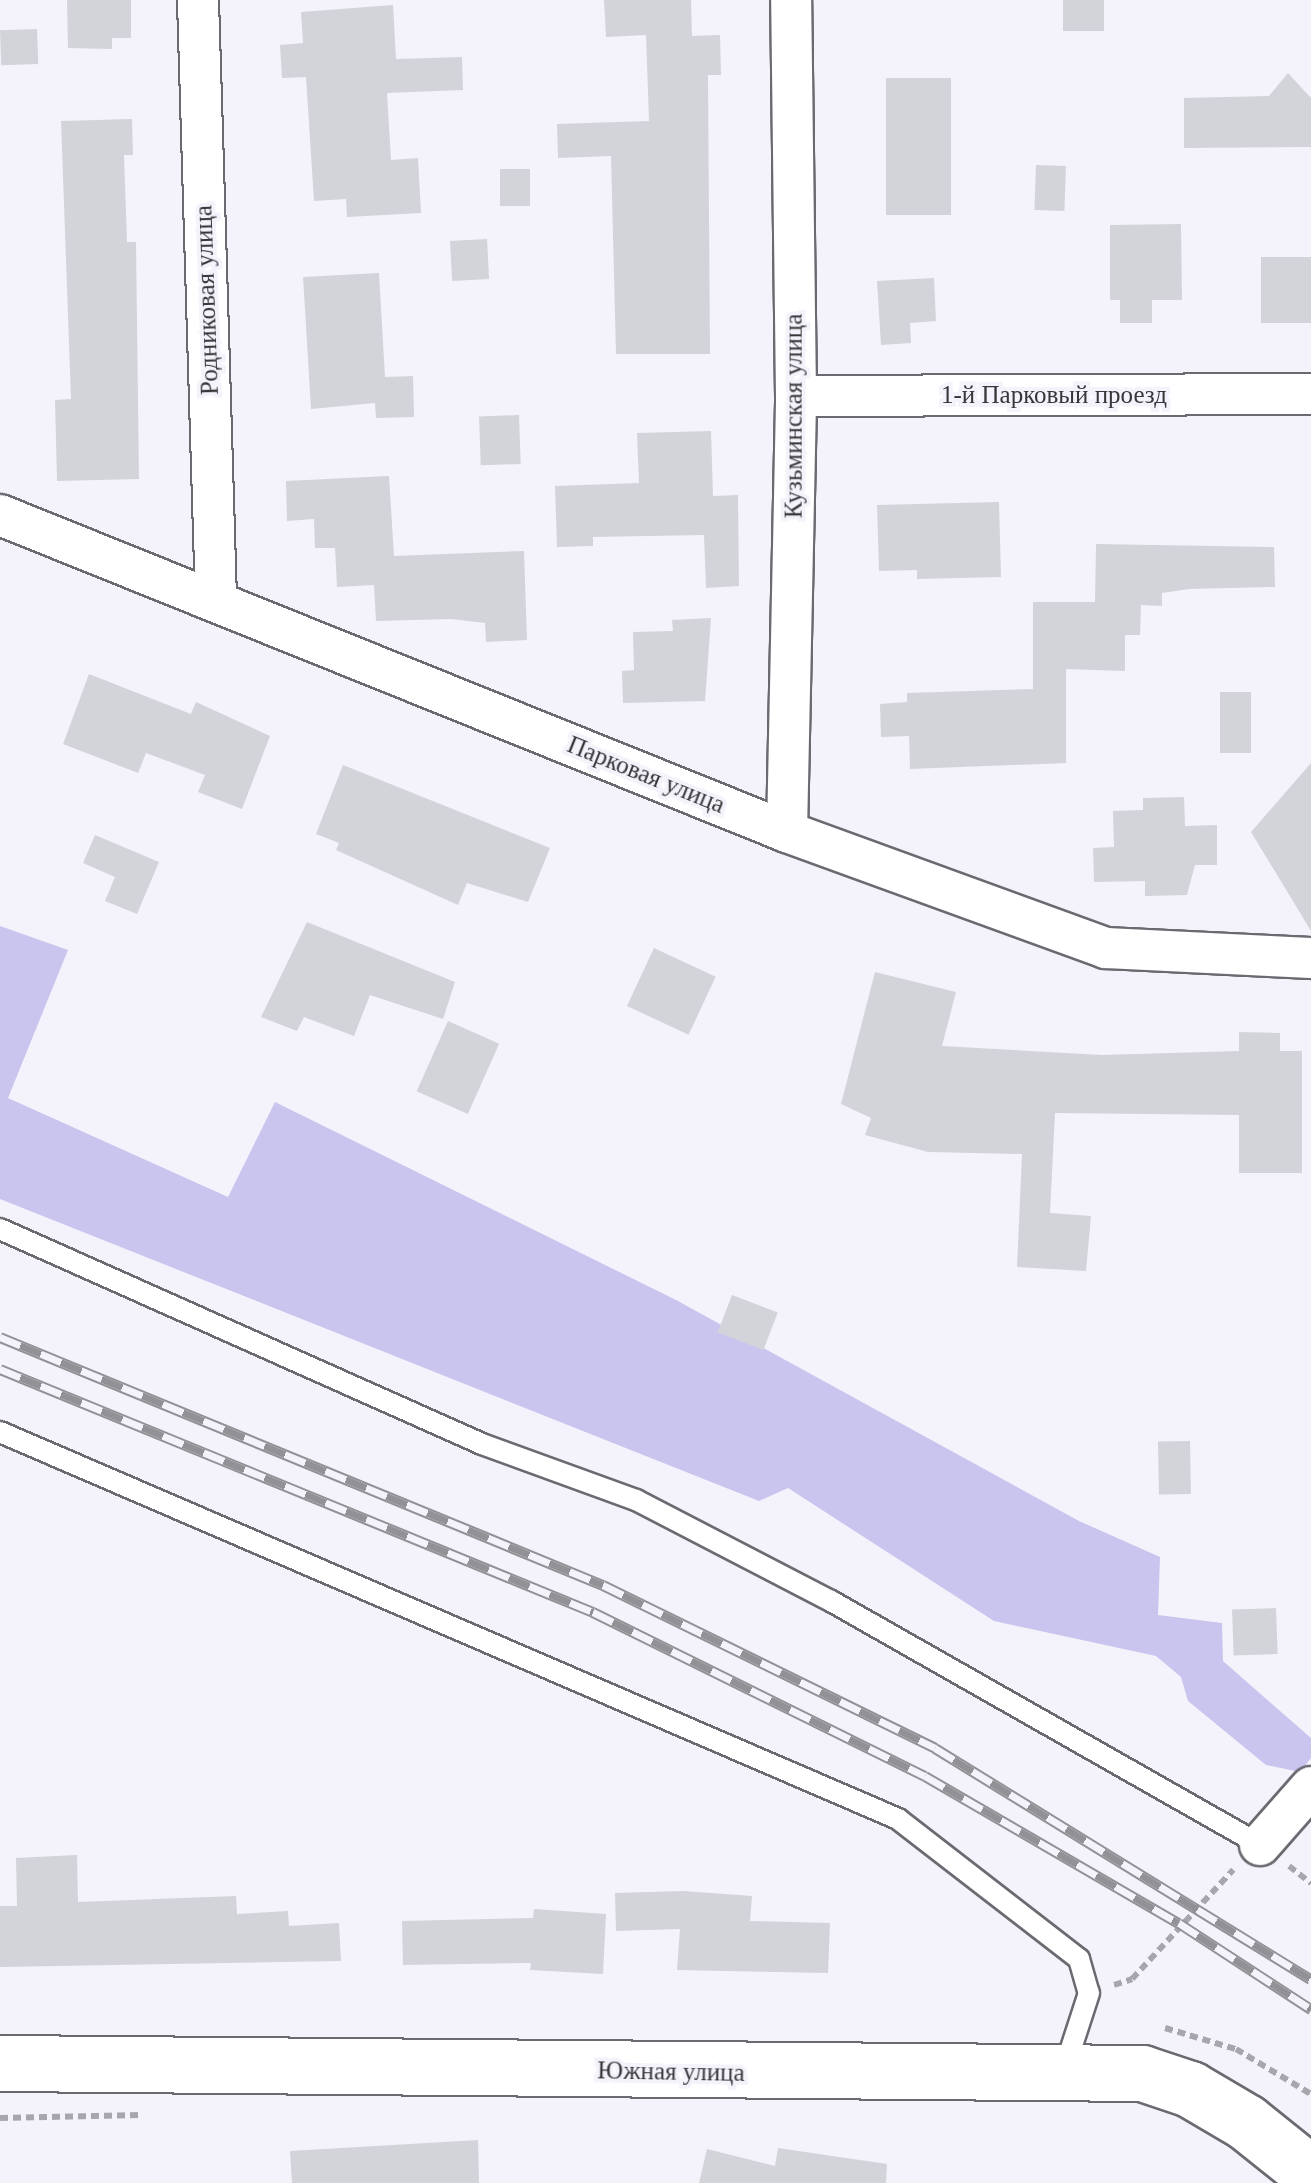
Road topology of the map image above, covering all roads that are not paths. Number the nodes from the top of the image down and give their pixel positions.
1 (198, 0) edge
2 (791, 0) edge
3 (1311, 394) edge
4 (796, 396) junction
5 (0, 515) edge
6 (216, 600) junction
7 (787, 832) junction
8 (1311, 958) edge
9 (0, 1229) edge
10 (0, 1432) edge
11 (1311, 1787) edge
12 (1260, 1845) joint
13 (0, 2063) edge
14 (1064, 2072) junction
15 (1311, 2174) edge

1 - 6 street, Родниковая улица
2 - 4 street, Кузьминская улица
3 - 4 street, 1-й Парковый проезд
4 - 7 street, Кузьминская улица
5 - 6 street, Парковая улица
6 - 7 street, Парковая улица
7 - 8 street, Парковая улица
9 - 12 lane
10 - 14 lane
11 - 12 street
13 - 14 street, Южная улица
14 - 15 street, Южная улица

